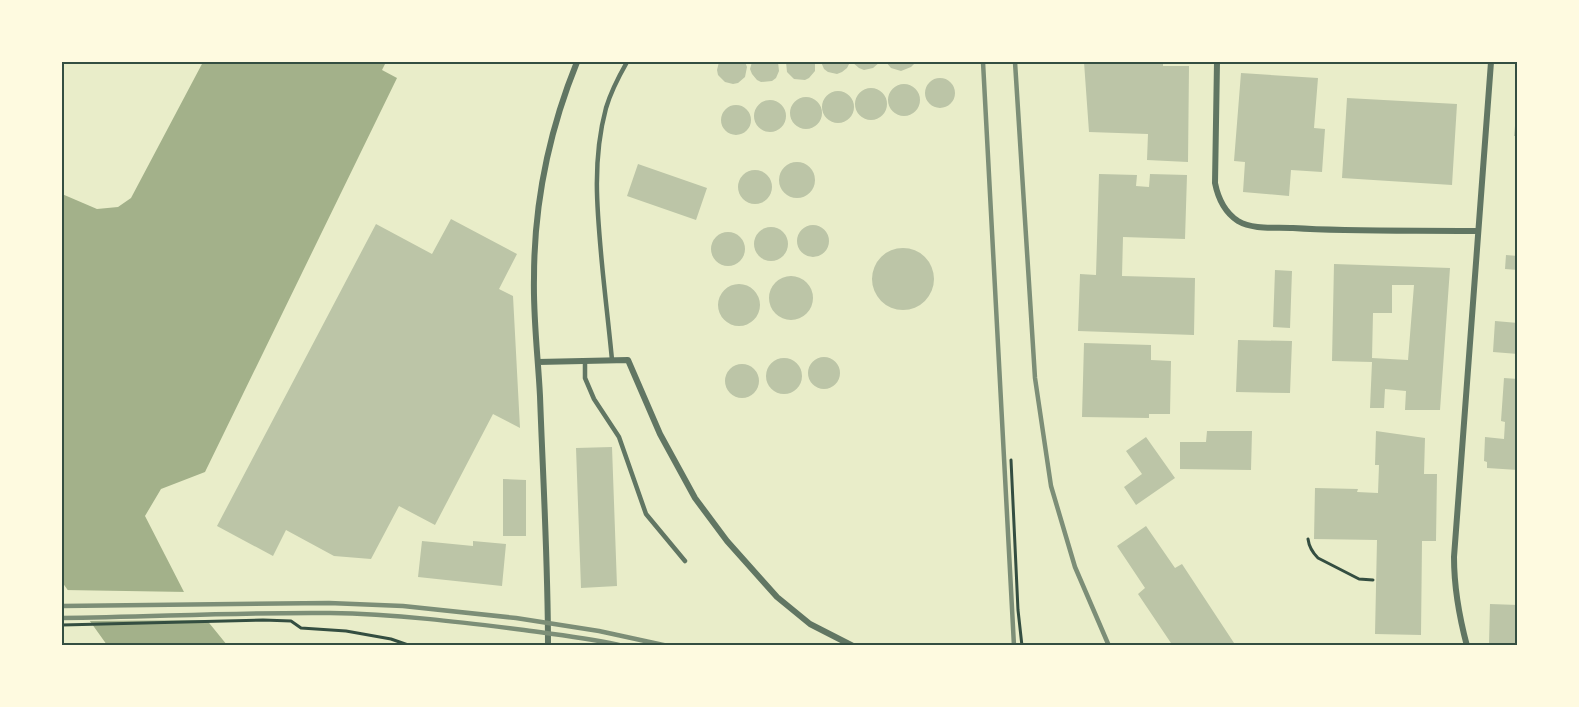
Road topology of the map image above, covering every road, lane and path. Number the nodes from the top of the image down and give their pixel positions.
1 (577, 62) edge
2 (627, 62) edge
3 (1217, 62) edge
4 (1491, 62) edge
5 (1478, 231) junction
6 (612, 360) junction
7 (585, 361) junction
8 (538, 362) junction
9 (1011, 460) dead end
10 (1308, 539) dead end
11 (685, 561) dead end
12 (1373, 580) dead end
13 (62, 625) edge
14 (411, 645) edge
15 (548, 645) edge
16 (853, 645) edge
17 (1022, 645) edge
18 (1467, 645) edge

1 - 8 street
2 - 6 lane
3 - 5 street
4 - 5 street
5 - 18 street
6 - 7 street
6 - 16 street
7 - 8 street
7 - 11 lane
8 - 15 street
9 - 17 path
10 - 12 path
13 - 14 path

